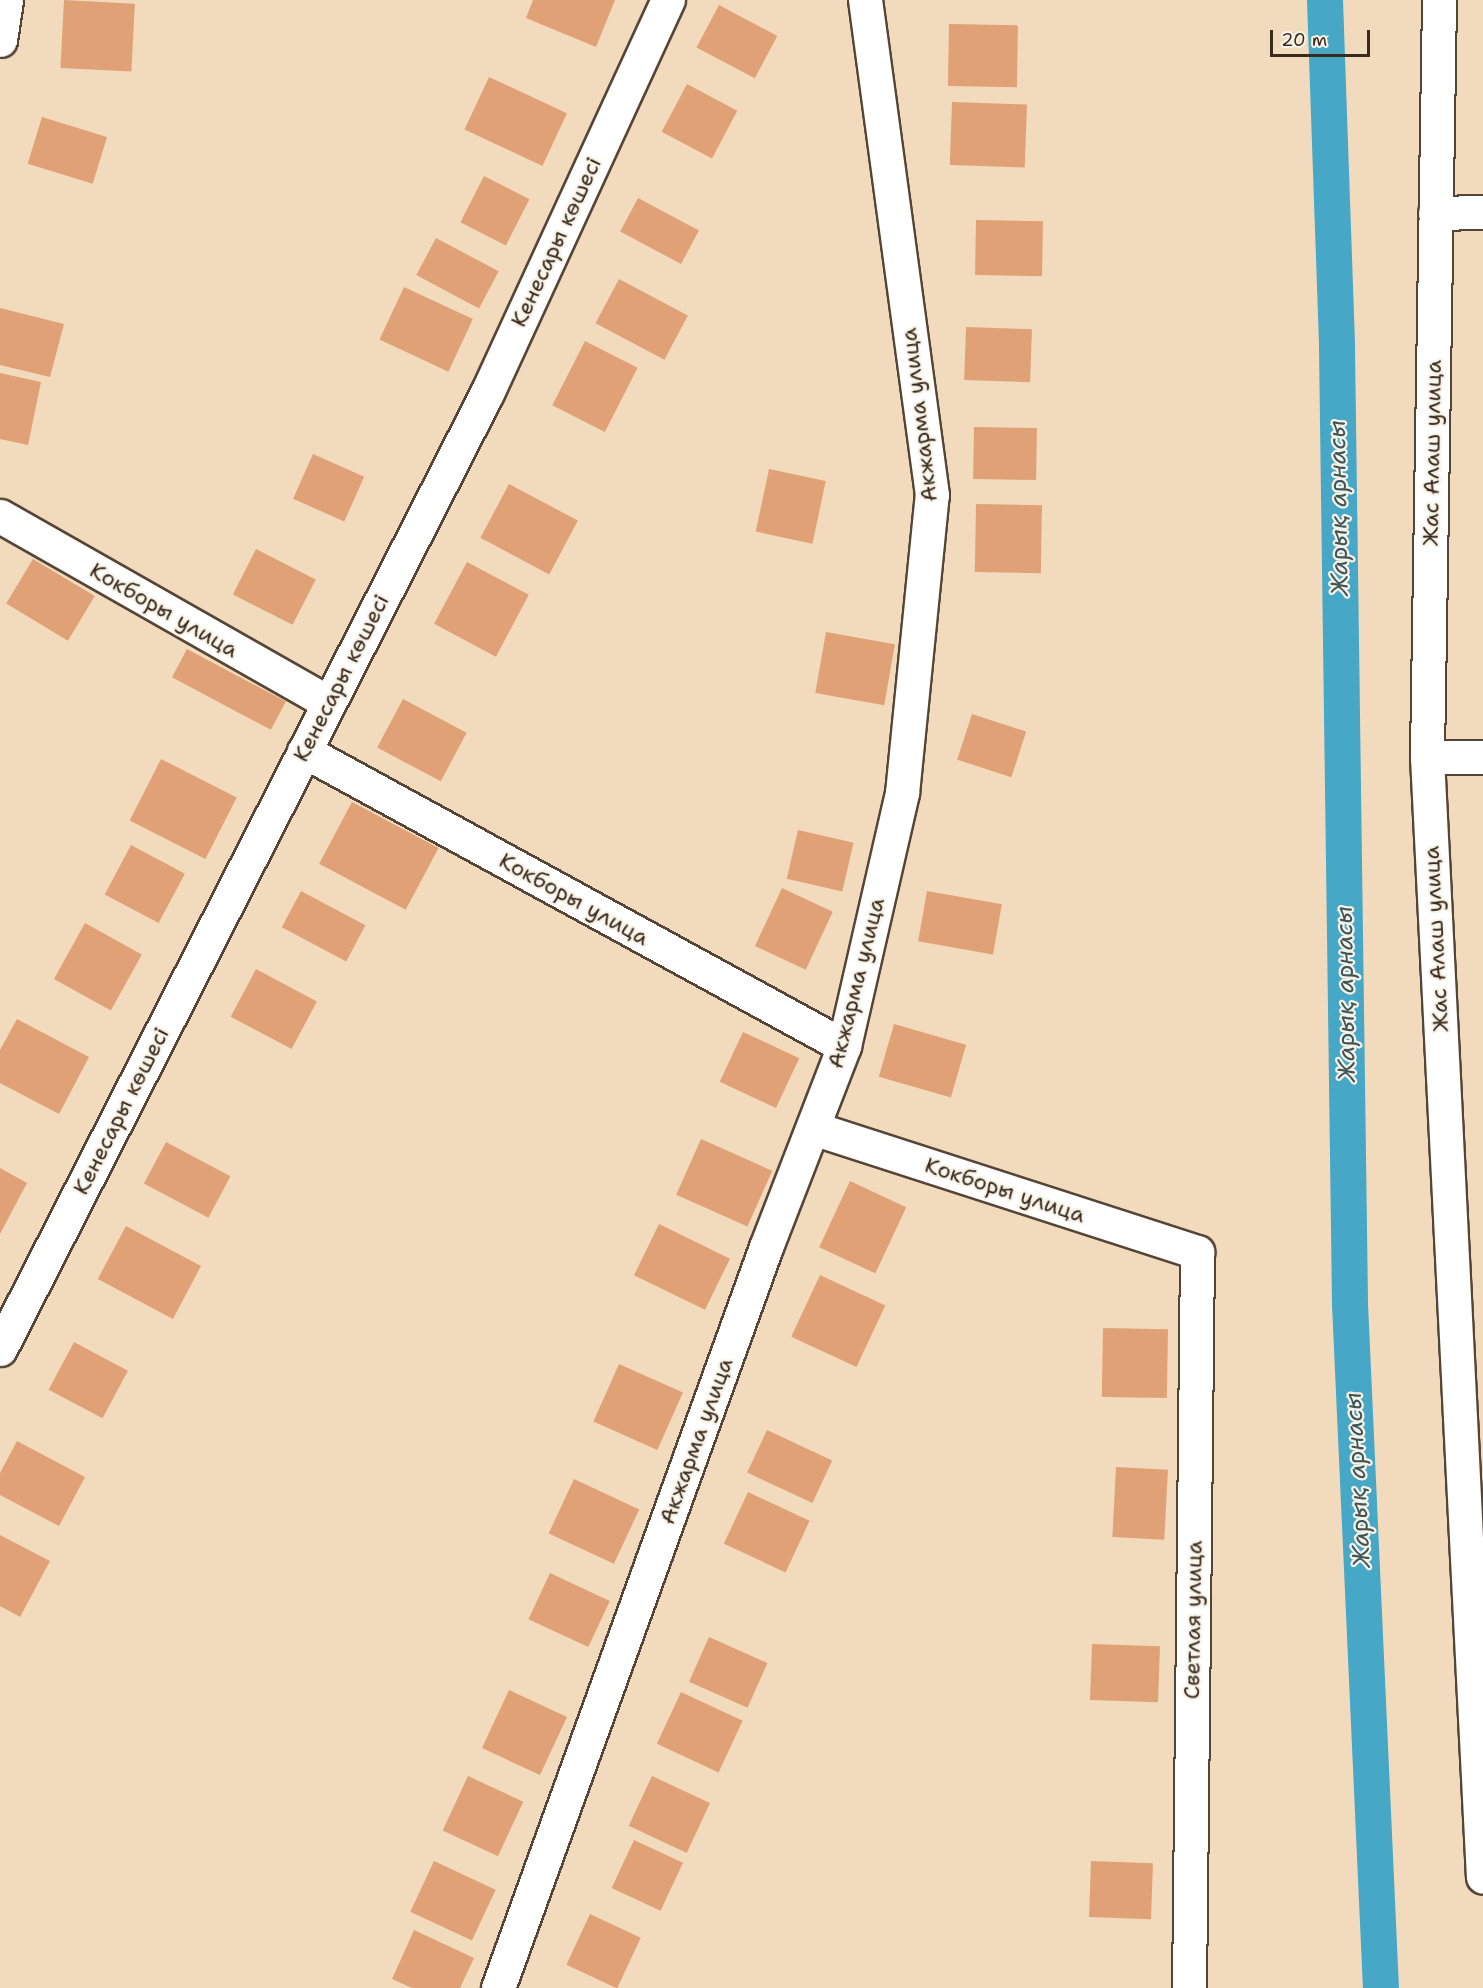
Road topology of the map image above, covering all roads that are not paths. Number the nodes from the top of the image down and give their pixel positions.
1 (6, 0) edge
2 (668, 0) edge
3 (865, 0) edge
4 (1439, 0) edge
5 (0, 40) edge
6 (1483, 212) edge
7 (1435, 213) junction
8 (0, 516) edge
9 (329, 703) junction
10 (304, 751) junction
11 (1427, 757) junction
12 (1483, 757) edge
13 (844, 1046) junction
14 (813, 1128) junction
15 (1197, 1252) joint
16 (1469, 1326) edge
17 (0, 1349) edge
18 (1483, 1871) edge
19 (1483, 1877) edge
20 (498, 1988) edge
21 (1190, 1988) edge

1 - 5 street
2 - 9 street, Кенесары көшесі
3 - 13 street, Акжарма улица
4 - 7 street, Жас Алаш улица
6 - 7 street
7 - 11 street, Жас Алаш улица
8 - 9 street, Кокборы улица
9 - 10 street, Кенесары көшесі
10 - 13 street, Кокборы улица
10 - 17 street, Кенесары көшесі
11 - 12 street
11 - 16 street, Жас Алаш улица
13 - 14 street, Акжарма улица
14 - 15 street, Кокборы улица
14 - 20 street, Акжарма улица
15 - 21 street, Светлая улица
16 - 18 street, Жас Алаш улица
18 - 19 street, Жас Алаш улица

